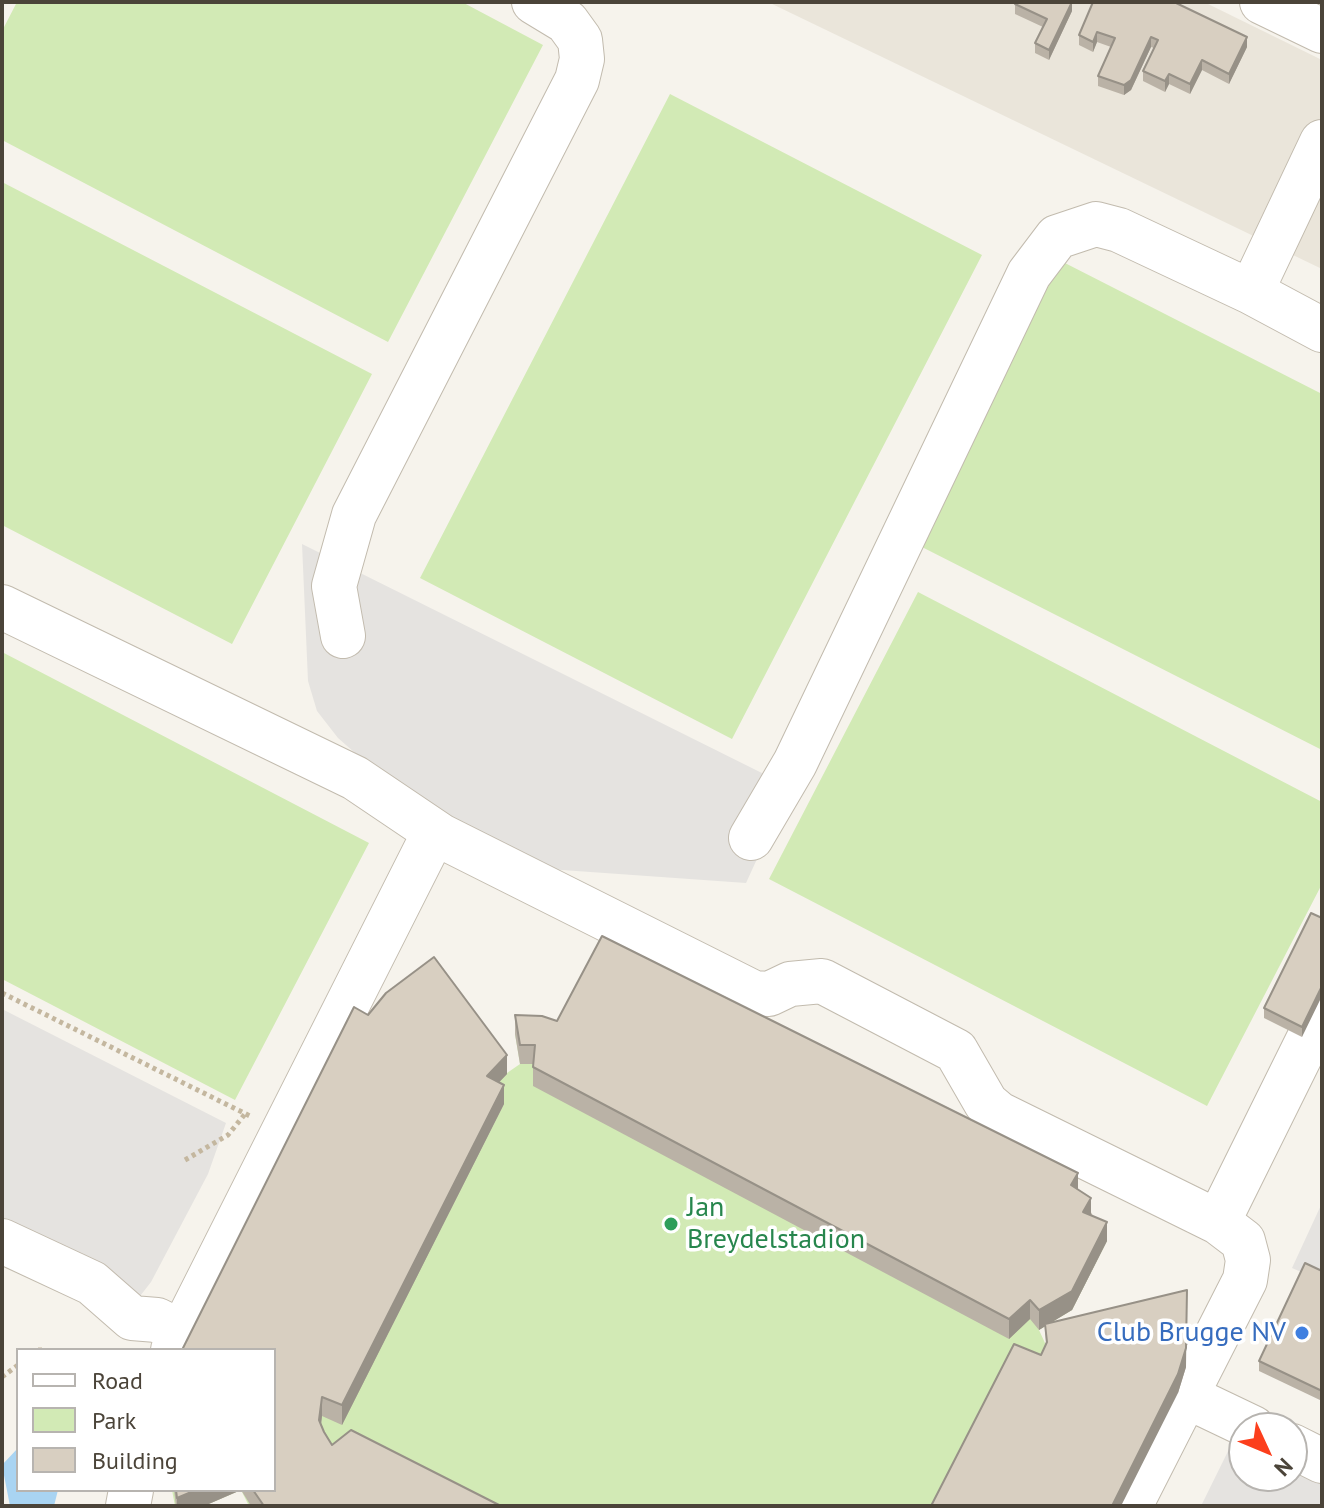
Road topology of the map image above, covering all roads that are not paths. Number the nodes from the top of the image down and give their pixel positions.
1 (534, 2) edge
2 (1262, 2) edge
3 (1322, 31) edge
4 (1322, 142) edge
5 (1251, 292) junction
6 (1322, 330) edge
7 (2, 607) edge
8 (343, 636) dead end
9 (441, 836) junction
10 (751, 838) dead end
11 (1322, 1012) edge
12 (1218, 1222) junction
13 (2, 1241) edge
14 (177, 1341) edge
15 (1186, 1396) junction
16 (1228, 1416) edge
17 (1130, 1506) edge

1 - 8 street
2 - 3 street
4 - 5 street
5 - 6 street
5 - 10 street
7 - 9 street
9 - 12 street
9 - 14 street
11 - 12 street
12 - 15 street
13 - 14 street
15 - 16 street
15 - 17 street

